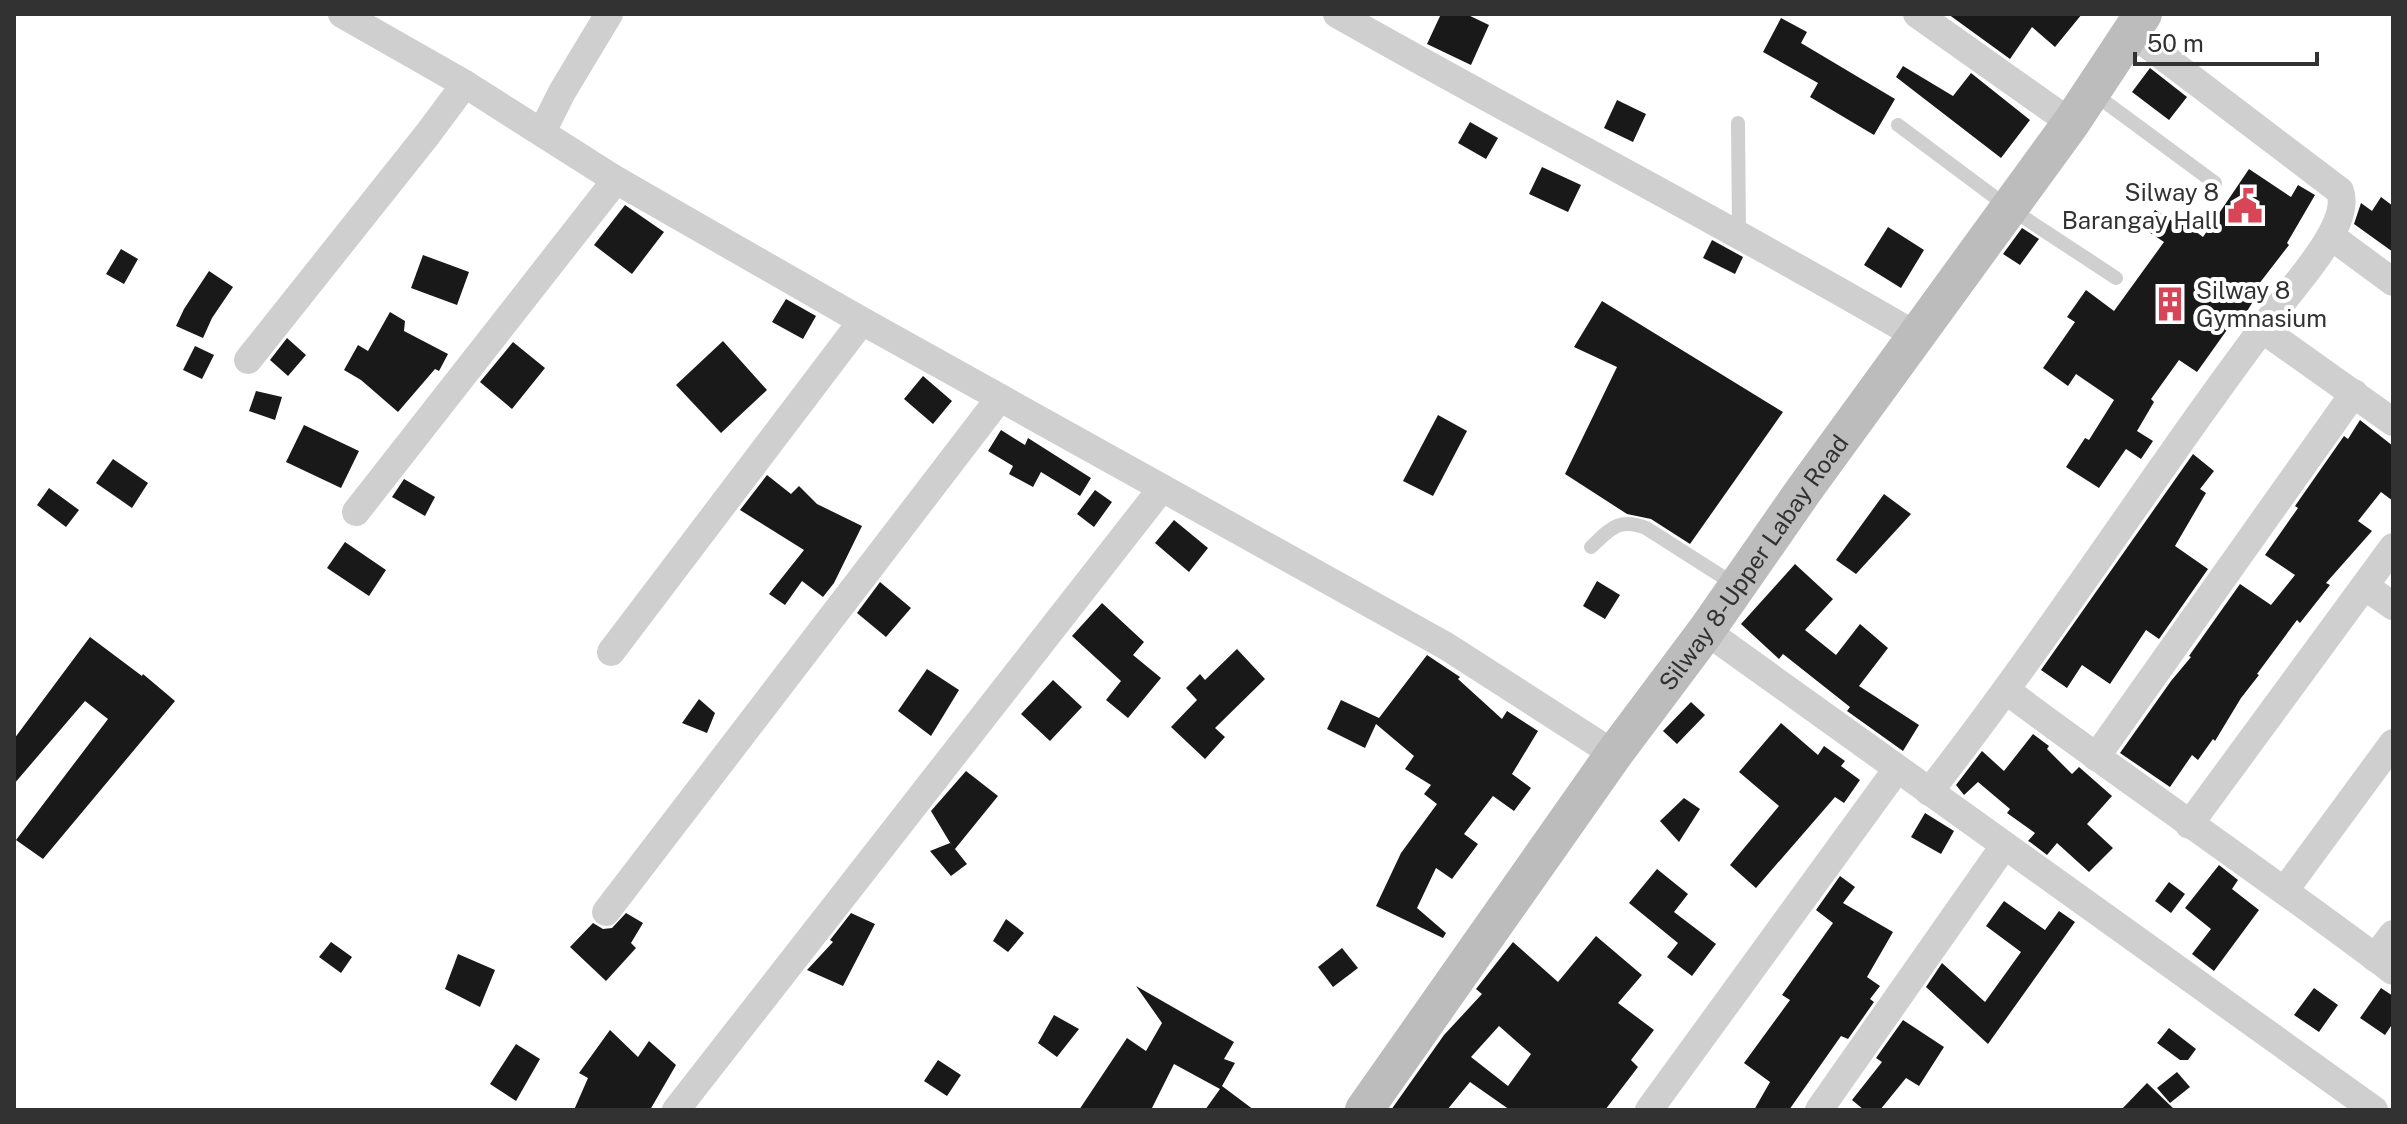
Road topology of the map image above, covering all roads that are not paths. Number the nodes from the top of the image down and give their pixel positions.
1 (342, 14) edge
2 (609, 14) edge
3 (1337, 14) edge
4 (1917, 14) edge
5 (2138, 23) edge
6 (465, 84) junction
7 (2091, 92) junction
8 (1738, 123) dead end
9 (2071, 123) junction
10 (1898, 125) dead end
11 (542, 132) junction
12 (616, 180) junction
13 (2215, 183) dead end
14 (2008, 207) junction
15 (1739, 233) junction
16 (2332, 237) junction
17 (2116, 278) dead end
18 (2393, 282) edge
19 (862, 321) junction
20 (2262, 329) junction
21 (1917, 336) junction
22 (248, 360) dead end
23 (2354, 393) junction
24 (999, 399) junction
25 (2393, 422) edge
26 (1162, 488) junction
27 (356, 512) dead end
28 (1591, 547) dead end
29 (2393, 547) edge
30 (1738, 586) junction
31 (2366, 587) junction
32 (2393, 606) edge
33 (1706, 631) junction
34 (611, 652) dead end
35 (2007, 691) junction
36 (2393, 743) edge
37 (1614, 754) junction
38 (2096, 757) junction
39 (1897, 769) junction
40 (1929, 792) junction
41 (2189, 825) junction
42 (2004, 846) junction
43 (2285, 890) junction
44 (606, 912) dead end
45 (2393, 934) edge
46 (2384, 964) edge
47 (676, 1110) edge
48 (1364, 1110) edge
49 (1649, 1110) edge
50 (1819, 1110) edge
51 (2374, 1110) edge

1 - 6 street
2 - 11 street
3 - 15 street
4 - 9 street
5 - 7 main road, Silway 8-Upper Labay Road
5 - 16 street
6 - 11 street
6 - 22 street
7 - 9 main road, Silway 8-Upper Labay Road
7 - 13 lane
8 - 15 lane
9 - 14 main road, Silway 8-Upper Labay Road
10 - 14 lane
11 - 12 street
12 - 19 street
12 - 27 street
14 - 17 lane
14 - 21 main road, Silway 8-Upper Labay Road
15 - 21 street
16 - 18 street
16 - 20 street
19 - 24 street
19 - 34 street
20 - 23 street
20 - 35 street
21 - 30 main road, Silway 8-Upper Labay Road
23 - 25 street
23 - 38 street
24 - 26 street
24 - 44 street
26 - 37 street
26 - 47 street
28 - 30 lane
29 - 31 street
30 - 33 main road, Silway 8-Upper Labay Road
31 - 32 street
31 - 41 street
33 - 37 main road, Silway 8-Upper Labay Road
33 - 39 street
35 - 38 street
35 - 40 street
36 - 43 street
37 - 48 main road, Silway 8-Upper Labay Road
38 - 41 street
39 - 40 street
39 - 49 street
40 - 42 street
41 - 43 street
42 - 50 street
42 - 51 street
43 - 46 street
45 - 46 street

